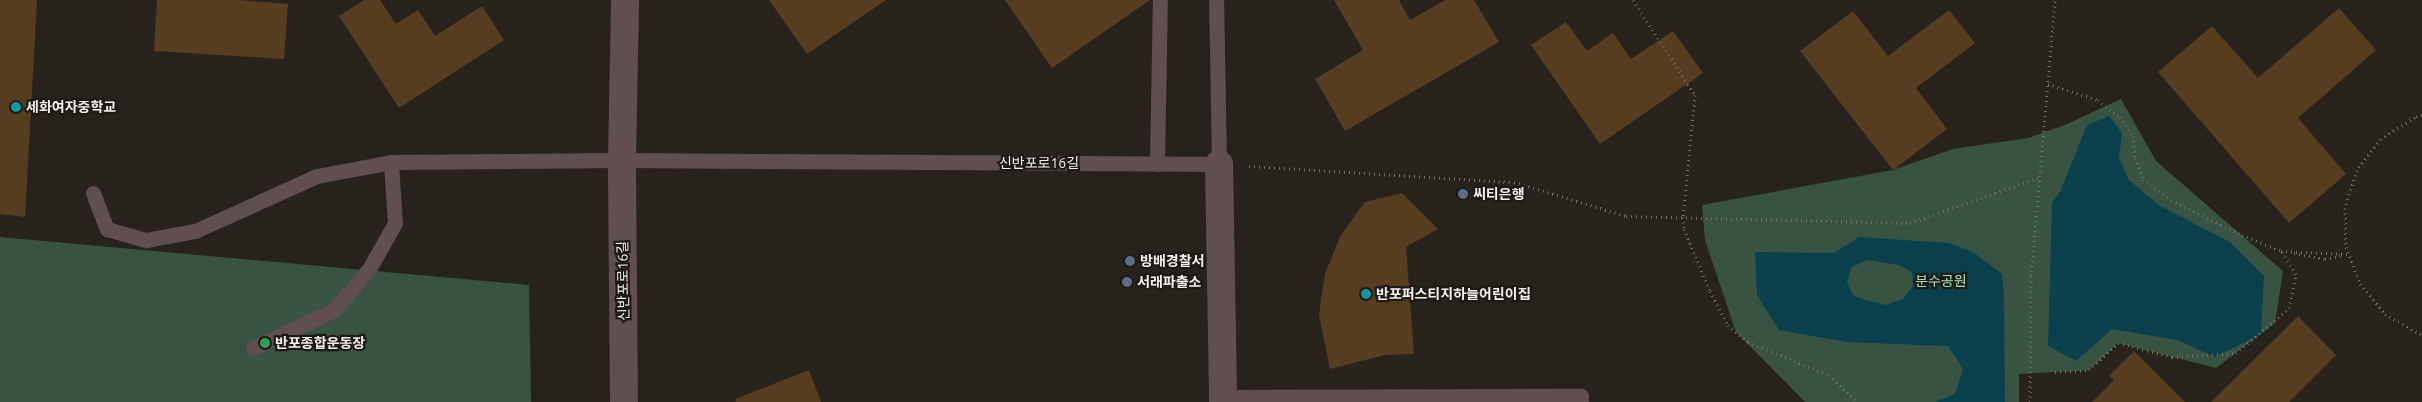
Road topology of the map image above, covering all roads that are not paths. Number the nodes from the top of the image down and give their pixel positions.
1 (625, 0) edge
2 (1160, 0) edge
3 (1216, 0) edge
4 (622, 160) junction
5 (391, 162) junction
6 (1157, 164) junction
7 (1219, 164) junction
8 (93, 193) dead end
9 (253, 348) dead end
10 (1223, 399) edge
11 (624, 402) edge
12 (1581, 402) edge

1 - 4 street, 신반포로16길
2 - 6 lane
3 - 7 lane
4 - 5 lane
4 - 6 lane, 신반포로16길
4 - 11 street, 신반포로16길
5 - 8 lane
5 - 9 lane
6 - 7 lane, 신반포로16길
7 - 10 street
10 - 12 lane

